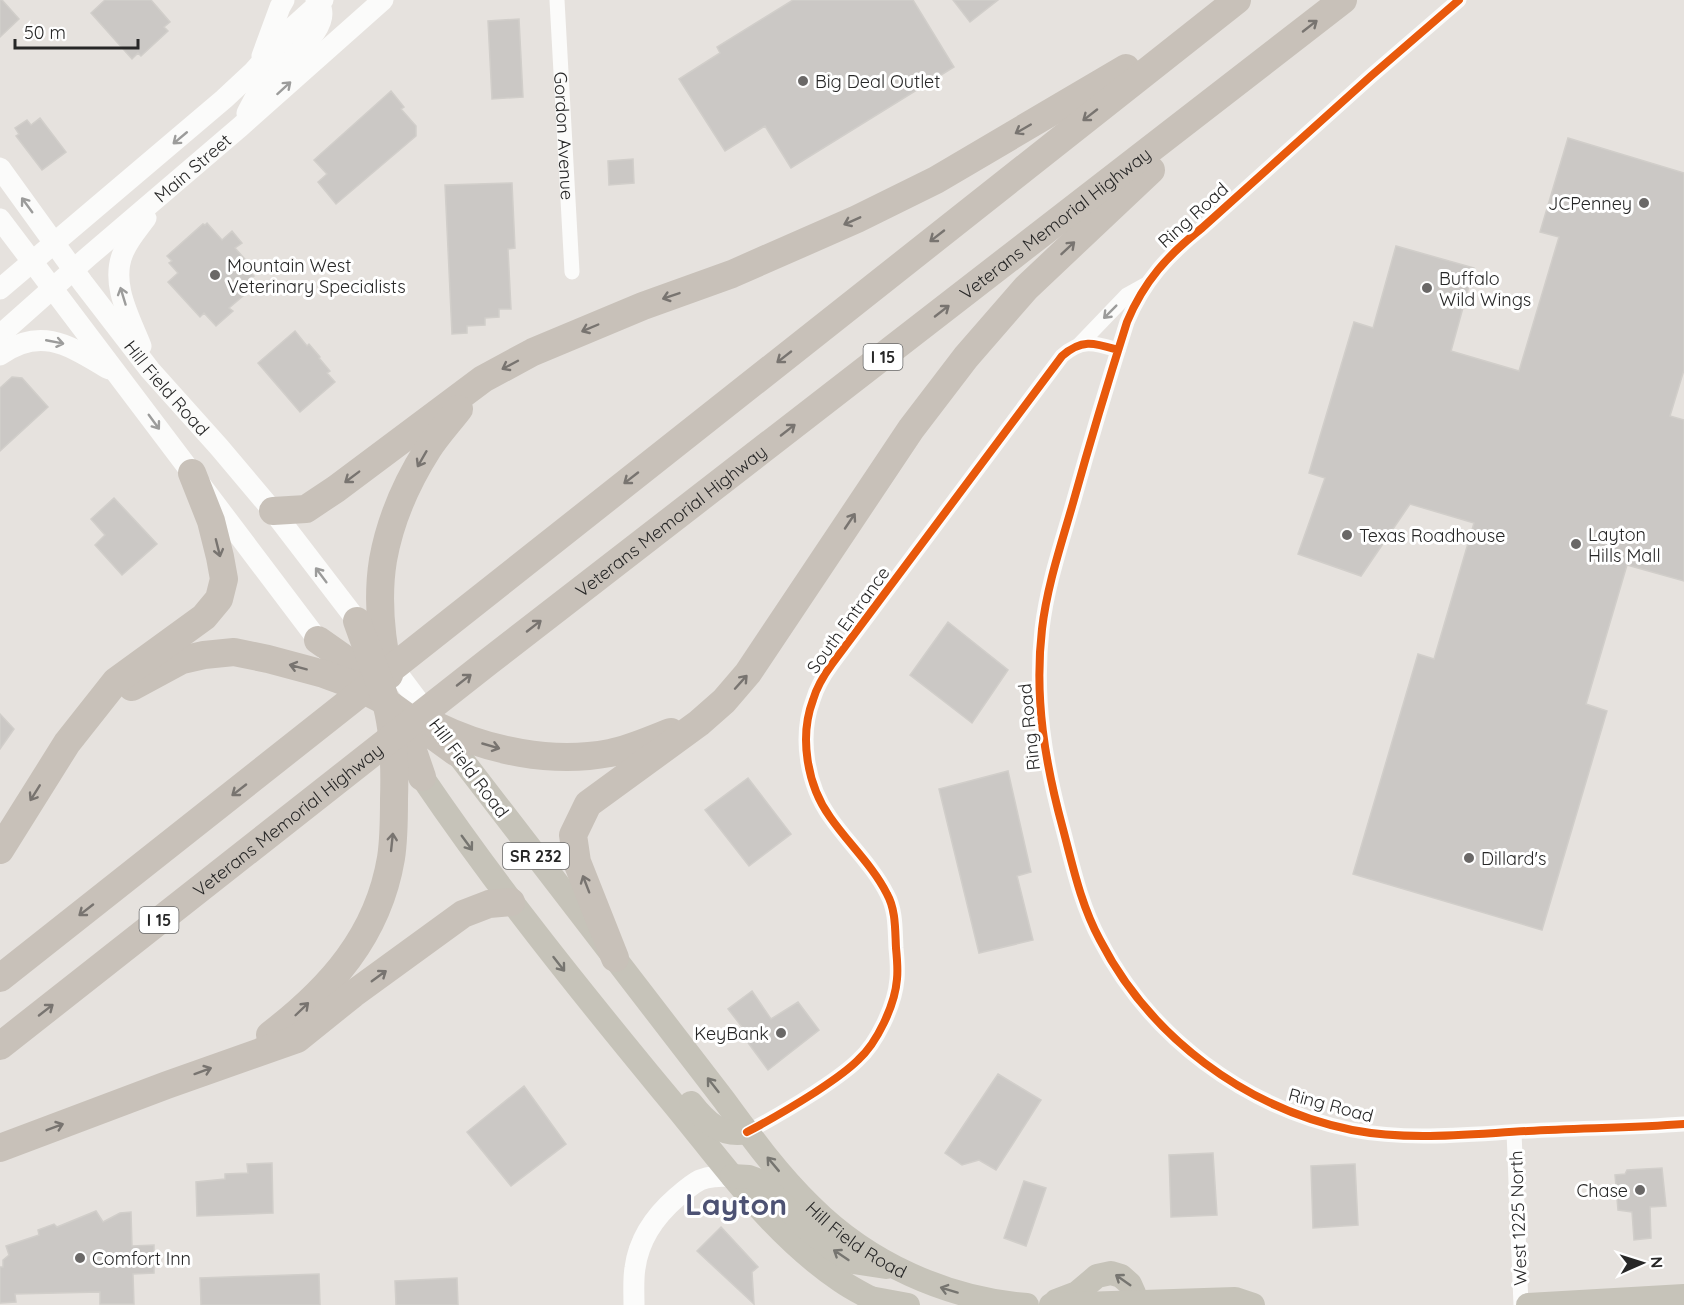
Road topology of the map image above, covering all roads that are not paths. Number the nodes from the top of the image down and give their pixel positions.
1 (284, 0) edge
2 (383, 0) edge
3 (557, 0) edge
4 (1343, 0) edge
5 (1459, 0) edge
6 (319, 1) edge
7 (1228, 7) edge
8 (1278, 52) junction
9 (254, 72) junction
10 (240, 127) junction
11 (0, 168) edge
12 (164, 193) junction
13 (0, 219) edge
14 (54, 243) junction
15 (32, 261) junction
16 (74, 269) junction
17 (572, 272) dead end
18 (1145, 285) junction
19 (0, 289) edge
20 (52, 289) junction
21 (0, 335) edge
22 (1078, 345) junction
23 (1118, 350) junction
24 (0, 355) edge
25 (150, 370) junction
26 (120, 375) junction
27 (483, 379) junction
28 (192, 473) junction
29 (273, 511) junction
30 (357, 621) joint
31 (318, 640) joint
32 (383, 689) junction
33 (699, 723) junction
34 (437, 726) junction
35 (392, 739) junction
36 (67, 743) junction
37 (457, 753) junction
38 (422, 777) junction
39 (0, 850) edge
40 (511, 902) junction
41 (615, 958) junction
42 (0, 978) edge
43 (590, 1003) junction
44 (0, 1046) edge
45 (240, 1058) junction
46 (1684, 1124) edge
47 (747, 1132) junction
48 (1514, 1132) junction
49 (0, 1148) edge
50 (729, 1176) junction
51 (897, 1268) junction
52 (1684, 1296) edge
53 (877, 1301) edge
54 (1134, 1304) edge
55 (634, 1305) edge
56 (908, 1305) edge
57 (1027, 1305) edge
58 (1042, 1305) edge
59 (1051, 1305) edge
60 (1253, 1305) edge
61 (1521, 1305) edge
62 (1528, 1305) edge

1 - 9 main road
10 -> 2 main road, Main Street
3 - 17 street, Gordon Avenue
8 -> 4 highway, Veterans Memorial Highway / I 15
5 - 18 street, Ring Road
6 - 9 main road, Main Street
6 - 10 main road
7 -> 27 highway
7 -> 42 highway
33 -> 8 highway
44 -> 8 highway, Veterans Memorial Highway / I 15
9 -> 14 main road, Main Street
10 - 12 main road, Main Street
14 -> 11 main road, Hill Field Road
12 - 16 main road, Main Street
25 -> 12 main road
13 - 15 main road, Hill Field Road
14 - 15 main road, Main Street
14 - 16 main road, Hill Field Road
15 - 19 main road, Main Street
15 - 20 main road, Hill Field Road
16 - 20 main road, Main Street
16 - 25 main road, Hill Field Road
18 -> 22 street, South Entrance
18 - 23 street, Ring Road
20 - 21 main road, Main Street
20 - 26 main road, Hill Field Road
22 - 23 street
22 - 47 street, South Entrance
23 - 48 street, Ring Road
24 -> 26 main road
25 - 29 main road, Hill Field Road
26 -> 28 main road, Hill Field Road
27 -> 29 highway
27 -> 32 highway
28 - 31 main road, Hill Field Road
28 -> 36 highway
30 -> 29 main road, Hill Field Road
30 - 32 highway
31 - 32 highway
32 - 34 highway
32 - 35 highway
32 -> 36 highway
32 - 37 highway
32 - 38 highway
34 -> 33 highway
41 -> 33 highway
34 - 37 main road, Hill Field Road / SR 232
35 - 38 main road, SR 232
45 -> 35 highway
36 -> 39 highway
37 - 41 main road, Hill Field Road / SR 232
38 -> 40 main road, SR 232
40 -> 43 main road, SR 232
45 -> 40 highway
47 -> 41 main road, Hill Field Road / SR 232
43 - 47 main road
43 - 50 main road, SR 232
49 -> 45 highway
46 - 48 street, Ring Road
51 -> 47 main road, Hill Field Road / SR 232
48 - 61 street, West 1225 North
51 -> 50 main road
50 - 53 main road, SR 232
50 - 55 main road
57 -> 51 main road, Hill Field Road / SR 232
52 - 62 main road
53 - 56 main road
54 -> 58 main road
54 - 59 main road
54 - 60 main road

